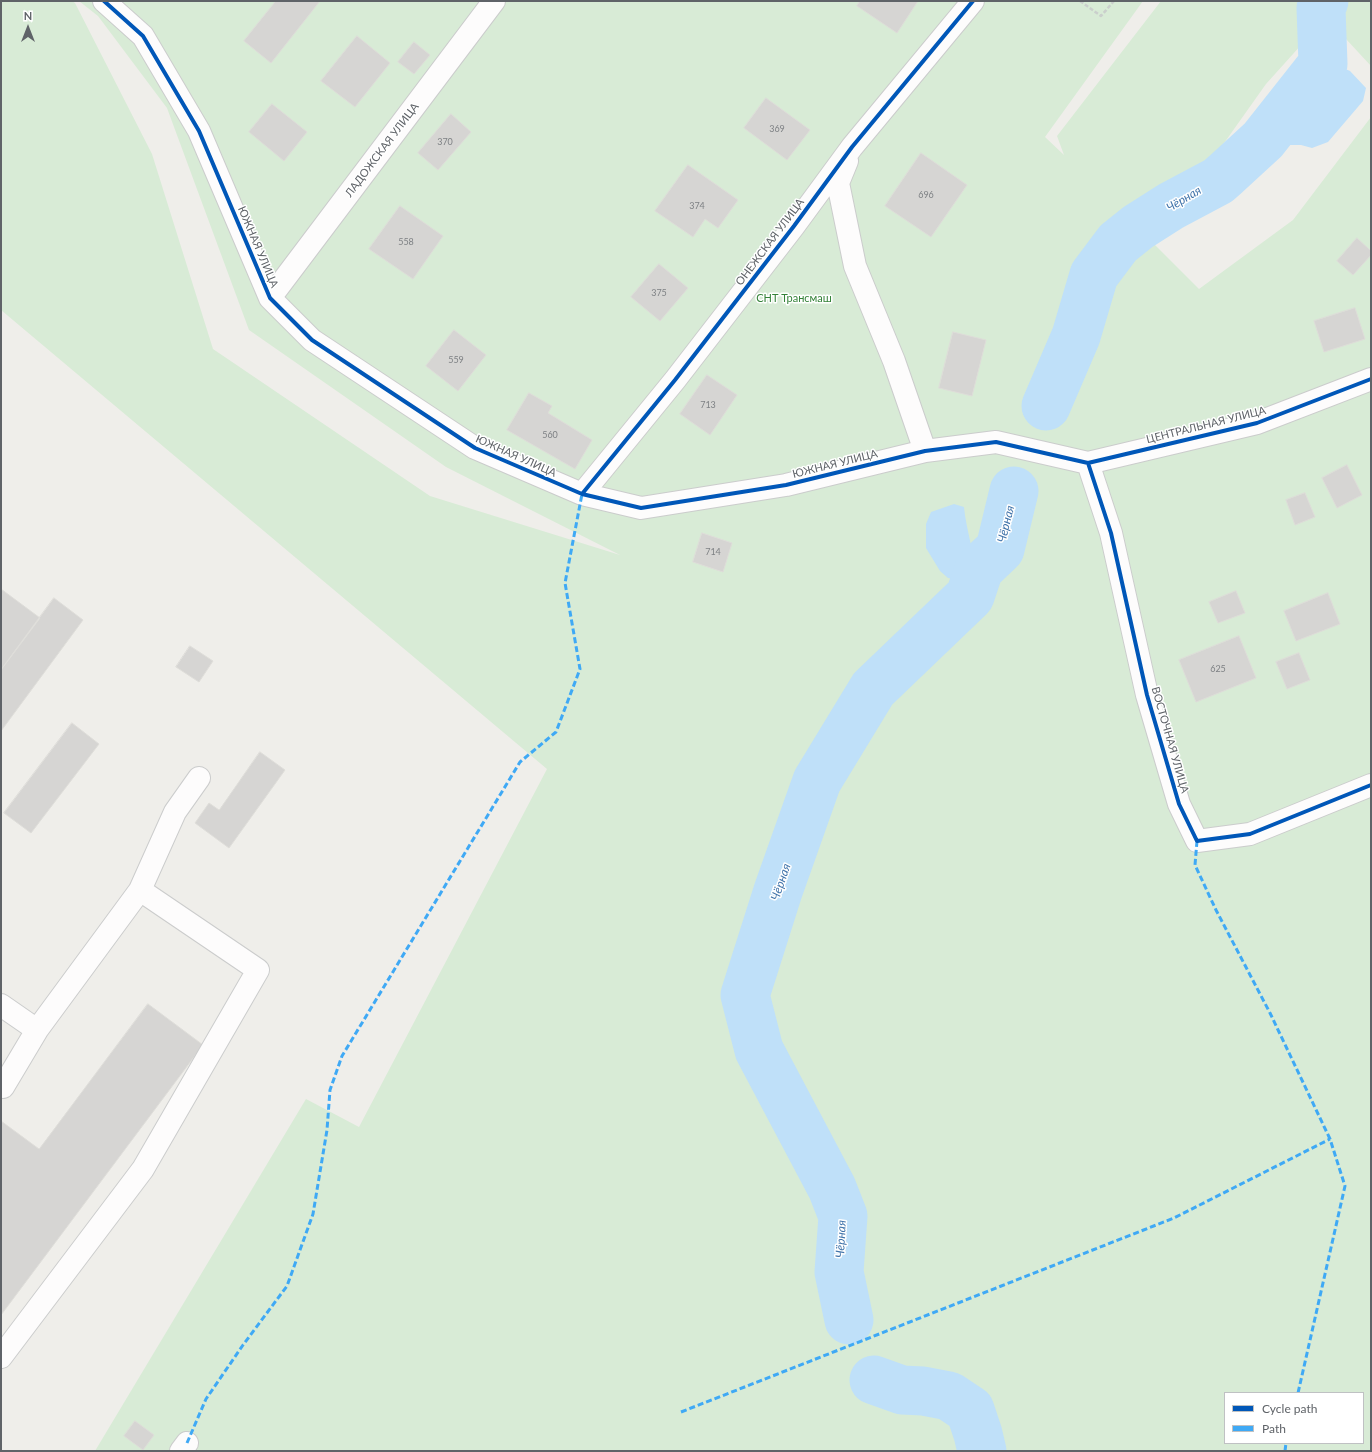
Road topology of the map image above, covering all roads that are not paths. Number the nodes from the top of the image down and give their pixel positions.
1 (104, 1) edge
2 (494, 1) edge
3 (973, 1) edge
4 (852, 147) junction
5 (270, 298) junction
6 (1371, 379) edge
7 (925, 451) junction
8 (1088, 463) junction
9 (582, 494) junction
10 (199, 778) dead end
11 (1371, 785) edge
12 (140, 890) junction
13 (1, 1005) edge
14 (37, 1030) junction
15 (1, 1086) edge
16 (1, 1357) edge

1 - 5 street, ЮЖНАЯ УЛИЦА
2 - 5 street, ЛАДОЖСКАЯ УЛИЦА
3 - 4 street, ОНЕЖСКАЯ УЛИЦА
4 - 7 street
4 - 9 street, ОНЕЖСКАЯ УЛИЦА
5 - 9 street, ЮЖНАЯ УЛИЦА
6 - 8 street, ЦЕНТРАЛЬНАЯ УЛИЦА
7 - 8 street, ЮЖНАЯ УЛИЦА
7 - 9 street, ЮЖНАЯ УЛИЦА
8 - 11 street, ВОСТОЧНАЯ УЛИЦА
10 - 12 street
12 - 14 street
12 - 16 street
13 - 14 street
14 - 15 street

